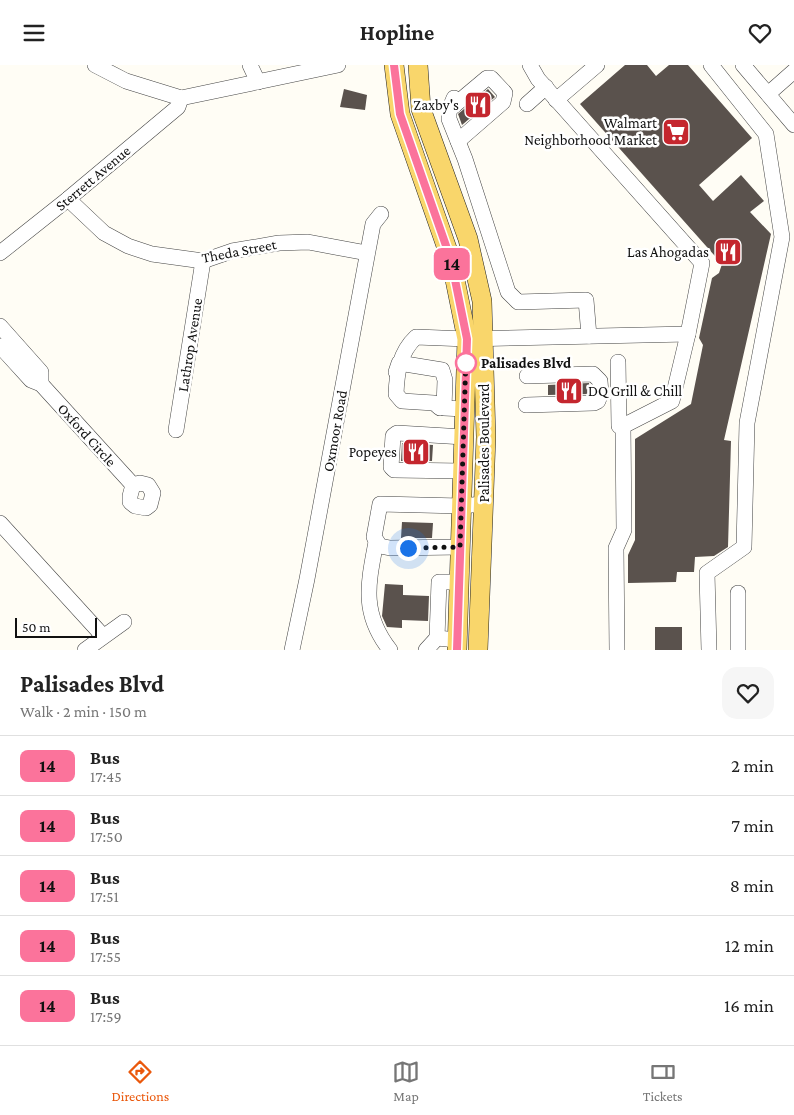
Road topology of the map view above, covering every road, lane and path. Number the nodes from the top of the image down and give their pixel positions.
1 (96, 65) edge
2 (250, 65) edge
3 (338, 65) edge
4 (394, 65) edge
5 (418, 65) edge
6 (530, 65) edge
7 (597, 65) edge
8 (711, 65) edge
9 (744, 65) edge
10 (794, 71) edge
11 (258, 82) junction
12 (546, 87) junction
13 (768, 94) junction
14 (181, 98) junction
15 (556, 100) junction
16 (527, 104) dead end
17 (794, 125) edge
18 (458, 141) junction
19 (68, 199) junction
20 (381, 214) dead end
21 (0, 253) edge
22 (367, 253) junction
23 (202, 261) junction
24 (0, 325) edge
25 (688, 333) junction
26 (589, 336) junction
27 (475, 339) junction
28 (5, 345) edge
29 (618, 362) dead end
30 (399, 363) junction
31 (527, 376) dead end
32 (526, 405) dead end
33 (442, 408) junction
34 (464, 409) junction
35 (619, 426) dead end
36 (176, 430) dead end
37 (464, 437) junction
38 (462, 471) junction
39 (133, 485) dead end
40 (483, 504) junction
41 (461, 506) junction
42 (0, 523) edge
43 (376, 542) junction
44 (460, 547) junction
45 (459, 582) junction
46 (738, 593) dead end
47 (124, 622) dead end
48 (103, 636) junction
49 (437, 638) junction
50 (457, 645) edge
51 (85, 650) edge
52 (292, 650) edge
53 (390, 650) edge
54 (426, 650) edge
55 (478, 650) edge
56 (617, 650) edge
57 (709, 650) edge
58 (738, 650) edge

1 - 14 street
2 - 11 street
3 - 11 street
4 - 27 main road, Palisades Boulevard
5 - 27 main road, Palisades Boulevard
6 - 12 street
7 - 15 street
8 - 57 street
9 - 13 street
10 - 13 street
11 - 14 street
12 - 15 street
12 - 16 street
13 - 17 street
14 - 19 street, Sterrett Avenue
15 - 25 street
18 - 18 street
18 - 26 street
19 - 21 street, Sterrett Avenue
19 - 23 street, Theda Street
20 - 22 street, Oxmoor Road
22 - 23 street, Theda Street
22 - 52 street, Oxmoor Road
23 - 36 street, Lathrop Avenue
24 - 28 street, Oxford Circle
25 - 26 street
25 - 56 street
26 - 27 street
27 - 30 street
27 - 34 main road, Palisades Boulevard
27 - 40 main road, Palisades Boulevard
28 - 39 street, Oxford Circle
29 - 35 street
30 - 33 street
30 - 33 street
31 - 32 street
33 - 34 street
34 - 37 main road, Palisades Boulevard
37 - 38 main road, Palisades Boulevard
37 - 38 street
38 - 41 main road, Palisades Boulevard
40 - 41 street
40 - 55 main road, Palisades Boulevard
41 - 43 street
41 - 44 main road, Palisades Boulevard
42 - 48 street
43 - 44 street
43 - 53 street
44 - 45 main road, Palisades Boulevard
45 - 49 street
45 - 50 main road, Palisades Boulevard
46 - 58 street
47 - 48 street
48 - 51 street
49 - 50 street
49 - 54 street

